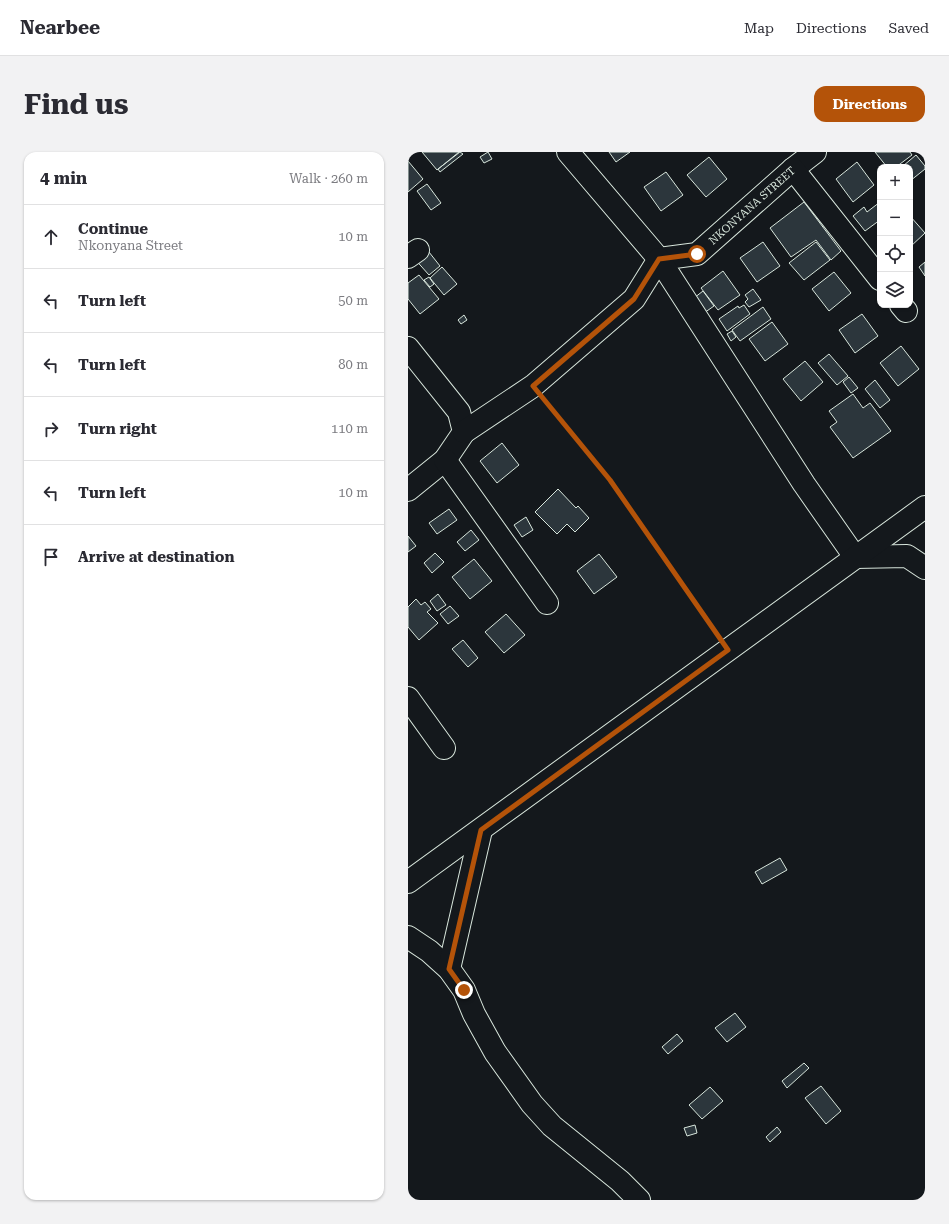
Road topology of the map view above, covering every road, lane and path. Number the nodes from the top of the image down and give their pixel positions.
1 (568, 152) edge
2 (815, 152) edge
3 (793, 170) junction
4 (659, 259) junction
5 (877, 275) edge
6 (408, 348) edge
7 (533, 386) junction
8 (464, 432) junction
9 (445, 460) junction
10 (408, 490) edge
11 (925, 507) edge
12 (855, 557) junction
13 (925, 568) edge
14 (547, 603) dead end
15 (728, 650) junction
16 (408, 698) edge
17 (444, 748) dead end
18 (481, 830) junction
19 (408, 882) edge
20 (408, 937) edge
21 (449, 969) junction
22 (639, 1200) edge

1 - 4 main road
2 - 3 main road, NKONYANA STREET
3 - 4 main road, NKONYANA STREET
3 - 5 main road
4 - 7 main road
4 - 12 main road
6 - 8 main road
7 - 8 main road
7 - 15 path
8 - 9 main road
9 - 10 main road
9 - 14 main road
11 - 12 main road
12 - 13 main road
12 - 15 main road
15 - 18 main road
16 - 17 main road
18 - 19 main road
18 - 21 main road
20 - 21 main road
21 - 22 main road

